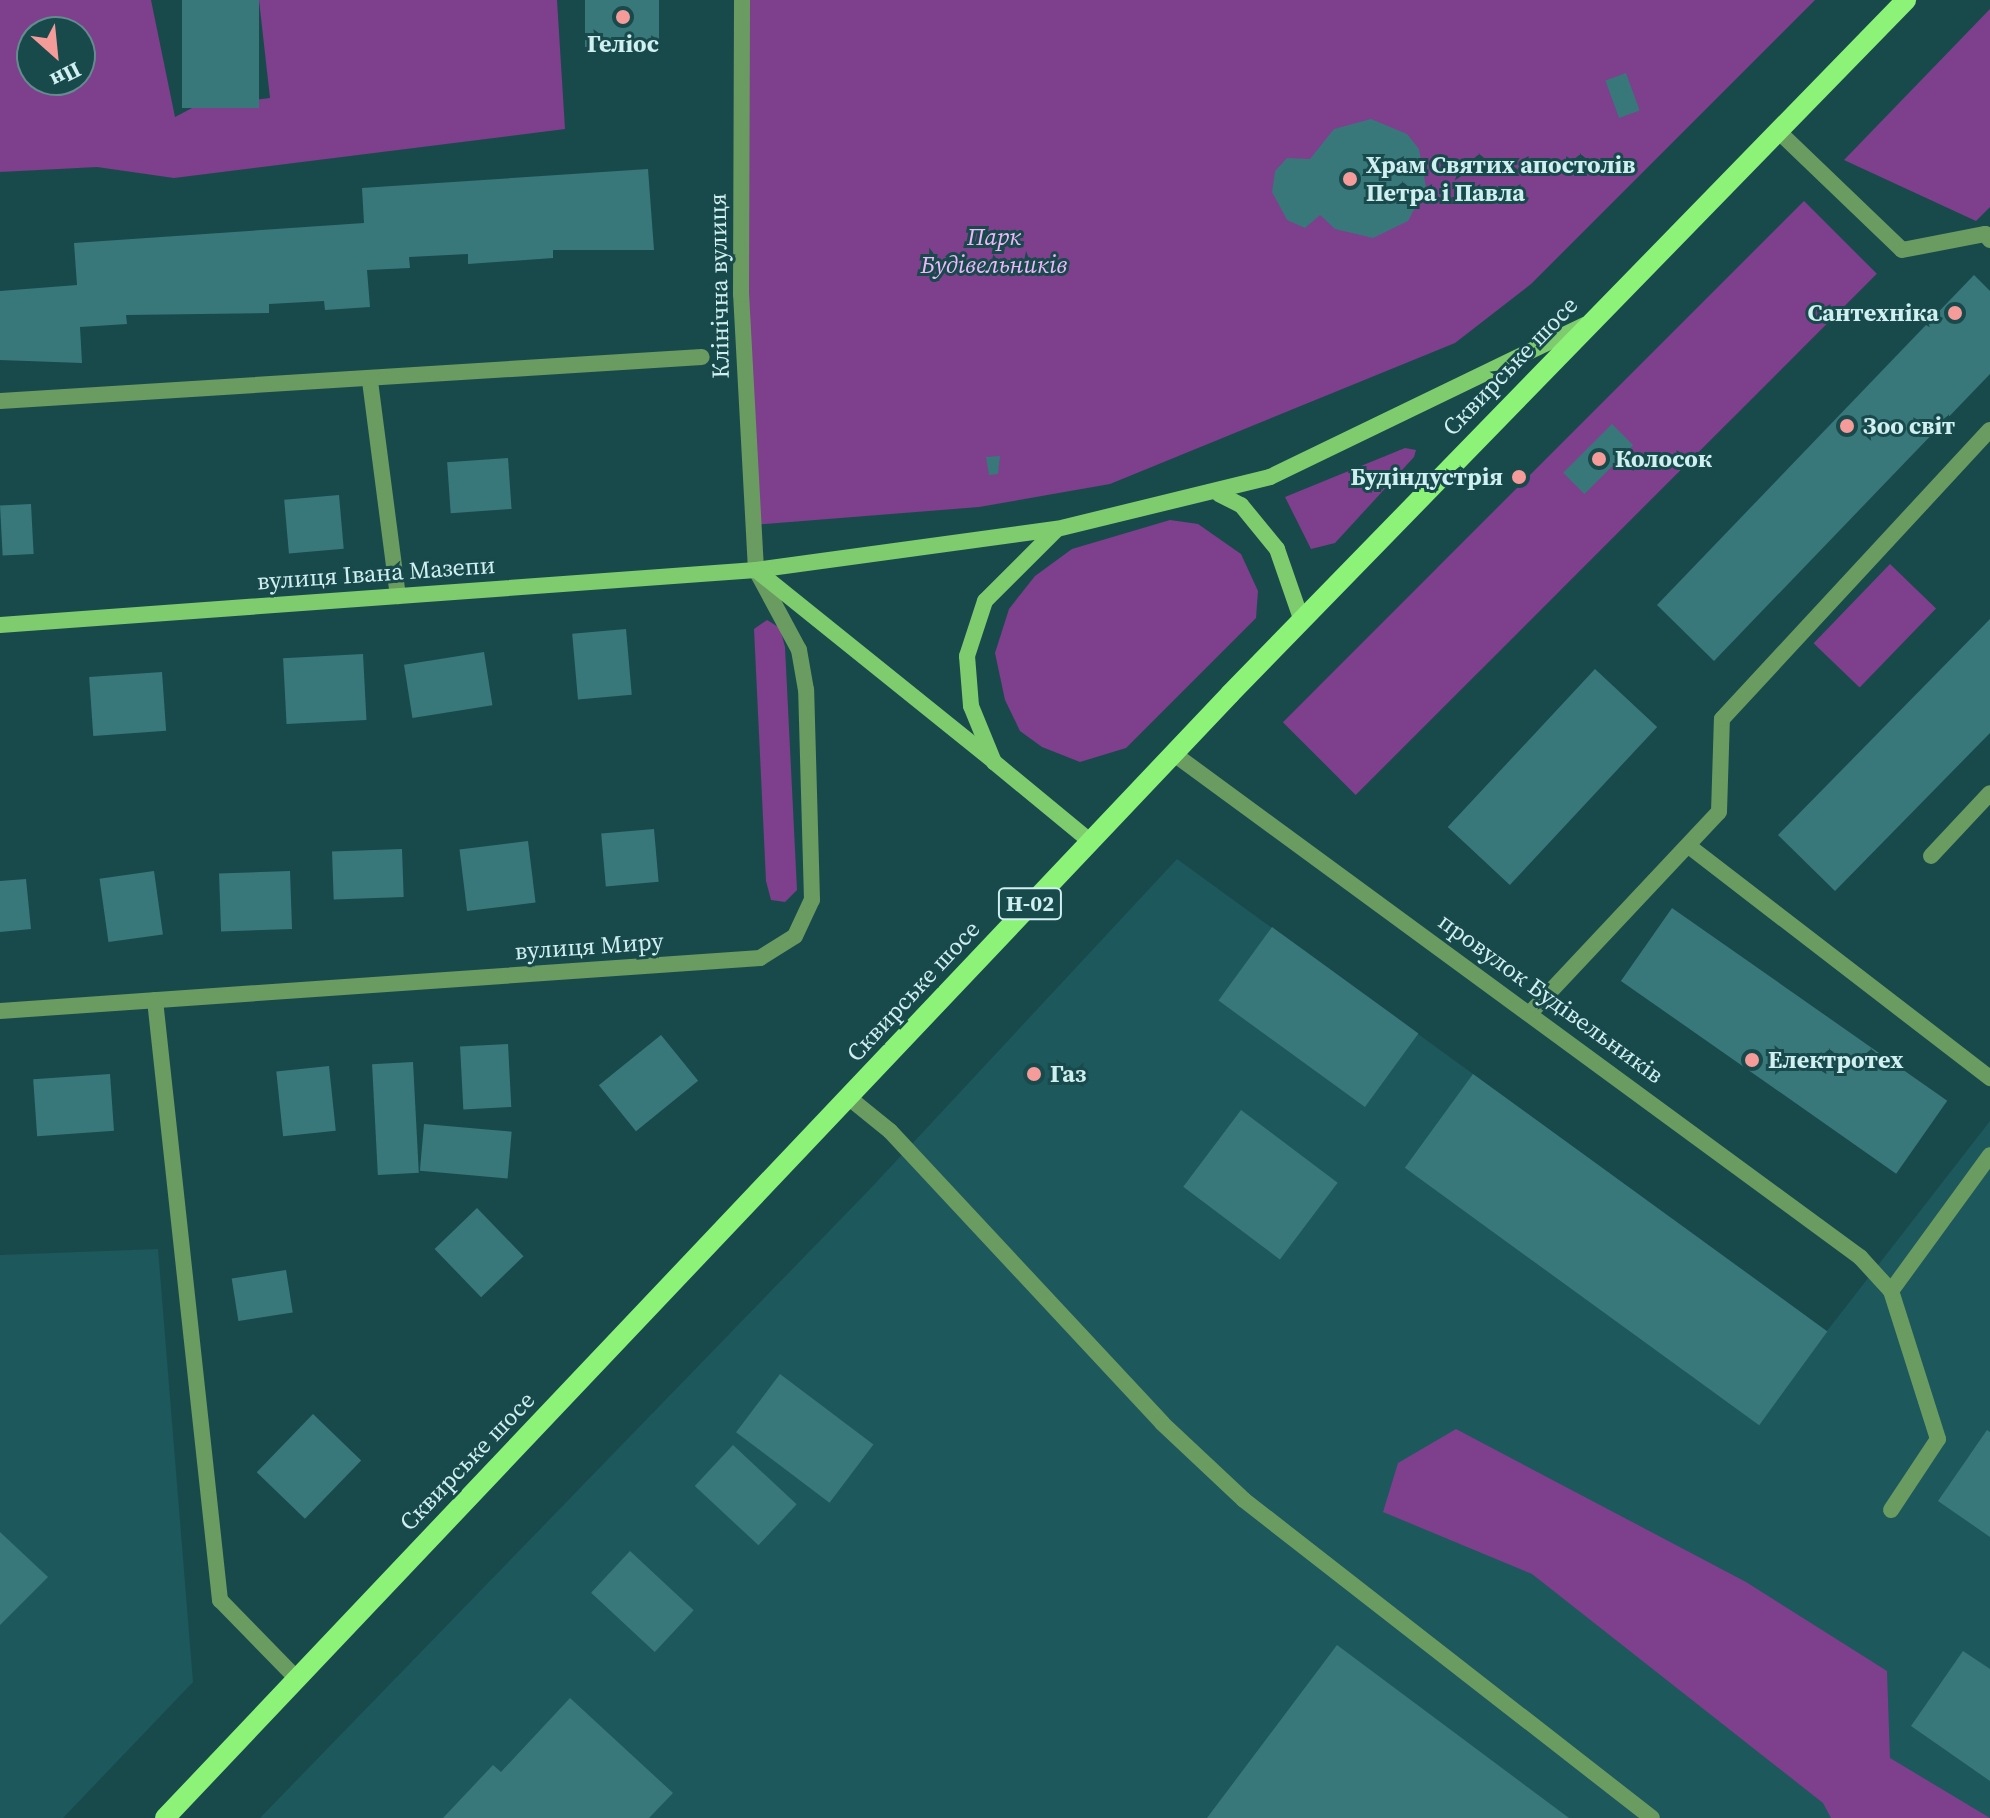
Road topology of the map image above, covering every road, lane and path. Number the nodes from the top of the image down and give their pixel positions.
1 (742, 0) edge
2 (1906, 0) edge
3 (1777, 130) junction
4 (1990, 240) edge
5 (1584, 325) junction
6 (702, 357) dead end
7 (370, 381) junction
8 (0, 401) edge
9 (1990, 430) edge
10 (1219, 494) junction
11 (1057, 529) junction
12 (756, 570) junction
13 (398, 596) junction
14 (1302, 621) junction
15 (0, 625) edge
16 (1174, 754) junction
17 (994, 762) junction
18 (1990, 793) edge
19 (1090, 841) junction
20 (1690, 847) junction
21 (1931, 856) dead end
22 (155, 1000) junction
23 (0, 1011) edge
24 (1531, 1012) junction
25 (1990, 1078) edge
26 (848, 1097) junction
27 (1990, 1155) edge
28 (1891, 1291) junction
29 (1891, 1510) dead end
30 (296, 1678) junction
31 (165, 1818) edge
32 (1652, 1818) edge

1 - 12 street, Клінічна вулиця
2 - 3 main road, Сквирське шосе / Н-02
3 - 4 street
3 - 5 main road, Сквирське шосе / Н-02
5 - 10 street, вулиця Івана Мазепи
5 - 14 main road, Сквирське шосе / Н-02
6 - 7 street
7 - 8 street
7 - 13 street
9 - 20 street
10 - 11 street, вулиця Івана Мазепи
10 - 14 street
11 - 12 street, вулиця Івана Мазепи
11 - 17 street
12 - 13 street, вулиця Івана Мазепи
12 - 17 street
12 - 22 street, вулиця Миру
13 - 15 street, вулиця Івана Мазепи
14 - 16 main road, Сквирське шосе / Н-02
16 - 19 main road, Сквирське шосе / Н-02
16 - 24 street, провулок Будівельників
17 - 19 street
18 - 21 street
19 - 26 main road, Сквирське шосе / Н-02
20 - 24 street
20 - 25 street
22 - 23 street, вулиця Миру
22 - 30 street
24 - 28 street, провулок Будівельників
26 - 30 main road, Сквирське шосе / Н-02
26 - 32 street
27 - 28 street
28 - 29 street
30 - 31 main road, Сквирське шосе / Н-02

